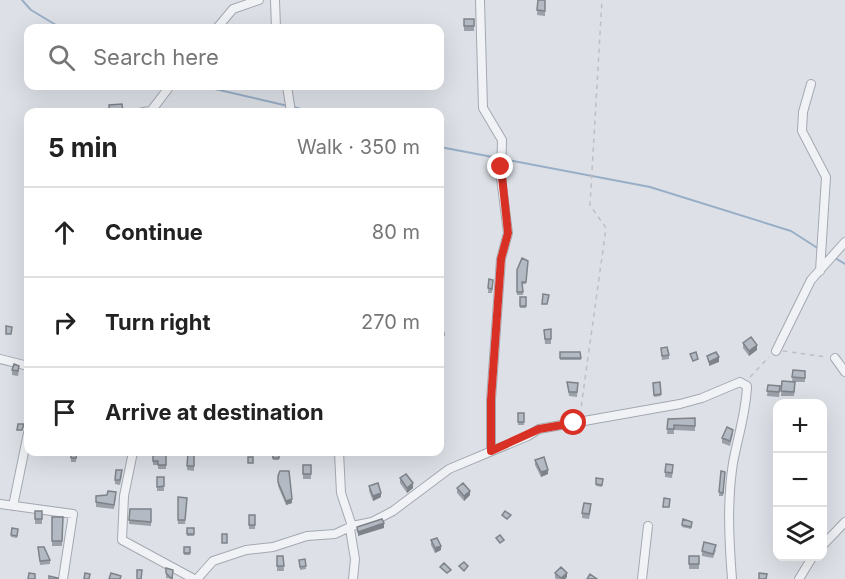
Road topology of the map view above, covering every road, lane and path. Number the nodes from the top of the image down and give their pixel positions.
1 (259, 0) edge
2 (275, 0) edge
3 (480, 0) edge
4 (602, 0) edge
5 (220, 24) edge
6 (276, 24) edge
7 (811, 84) dead end
8 (167, 90) edge
9 (288, 90) edge
10 (153, 108) edge
11 (290, 108) edge
12 (845, 242) edge
13 (820, 272) junction
14 (776, 351) junction
15 (835, 358) joint
16 (0, 359) edge
17 (24, 365) edge
18 (845, 372) edge
19 (744, 383) junction
20 (579, 422) junction
21 (491, 451) junction
22 (24, 453) edge
23 (132, 456) edge
24 (339, 456) edge
25 (0, 504) edge
26 (13, 506) junction
27 (845, 522) edge
28 (648, 526) dead end
29 (351, 527) junction
30 (827, 541) edge
31 (810, 561) edge
32 (63, 579) edge
33 (196, 579) edge
34 (353, 579) edge
35 (642, 579) edge
36 (732, 579) edge
37 (799, 579) edge

1 - 5 street
2 - 6 street
3 - 21 street
4 - 20 path
7 - 13 street
8 - 10 street
9 - 11 street
12 - 13 street
13 - 14 street
14 - 15 path
14 - 19 path
15 - 18 street
16 - 17 street
19 - 20 street
19 - 36 street
20 - 21 street
21 - 29 street
22 - 26 street
23 - 33 street
24 - 29 street
25 - 26 street
26 - 32 street
27 - 30 street
28 - 35 street
29 - 33 street
29 - 34 street
31 - 37 street

